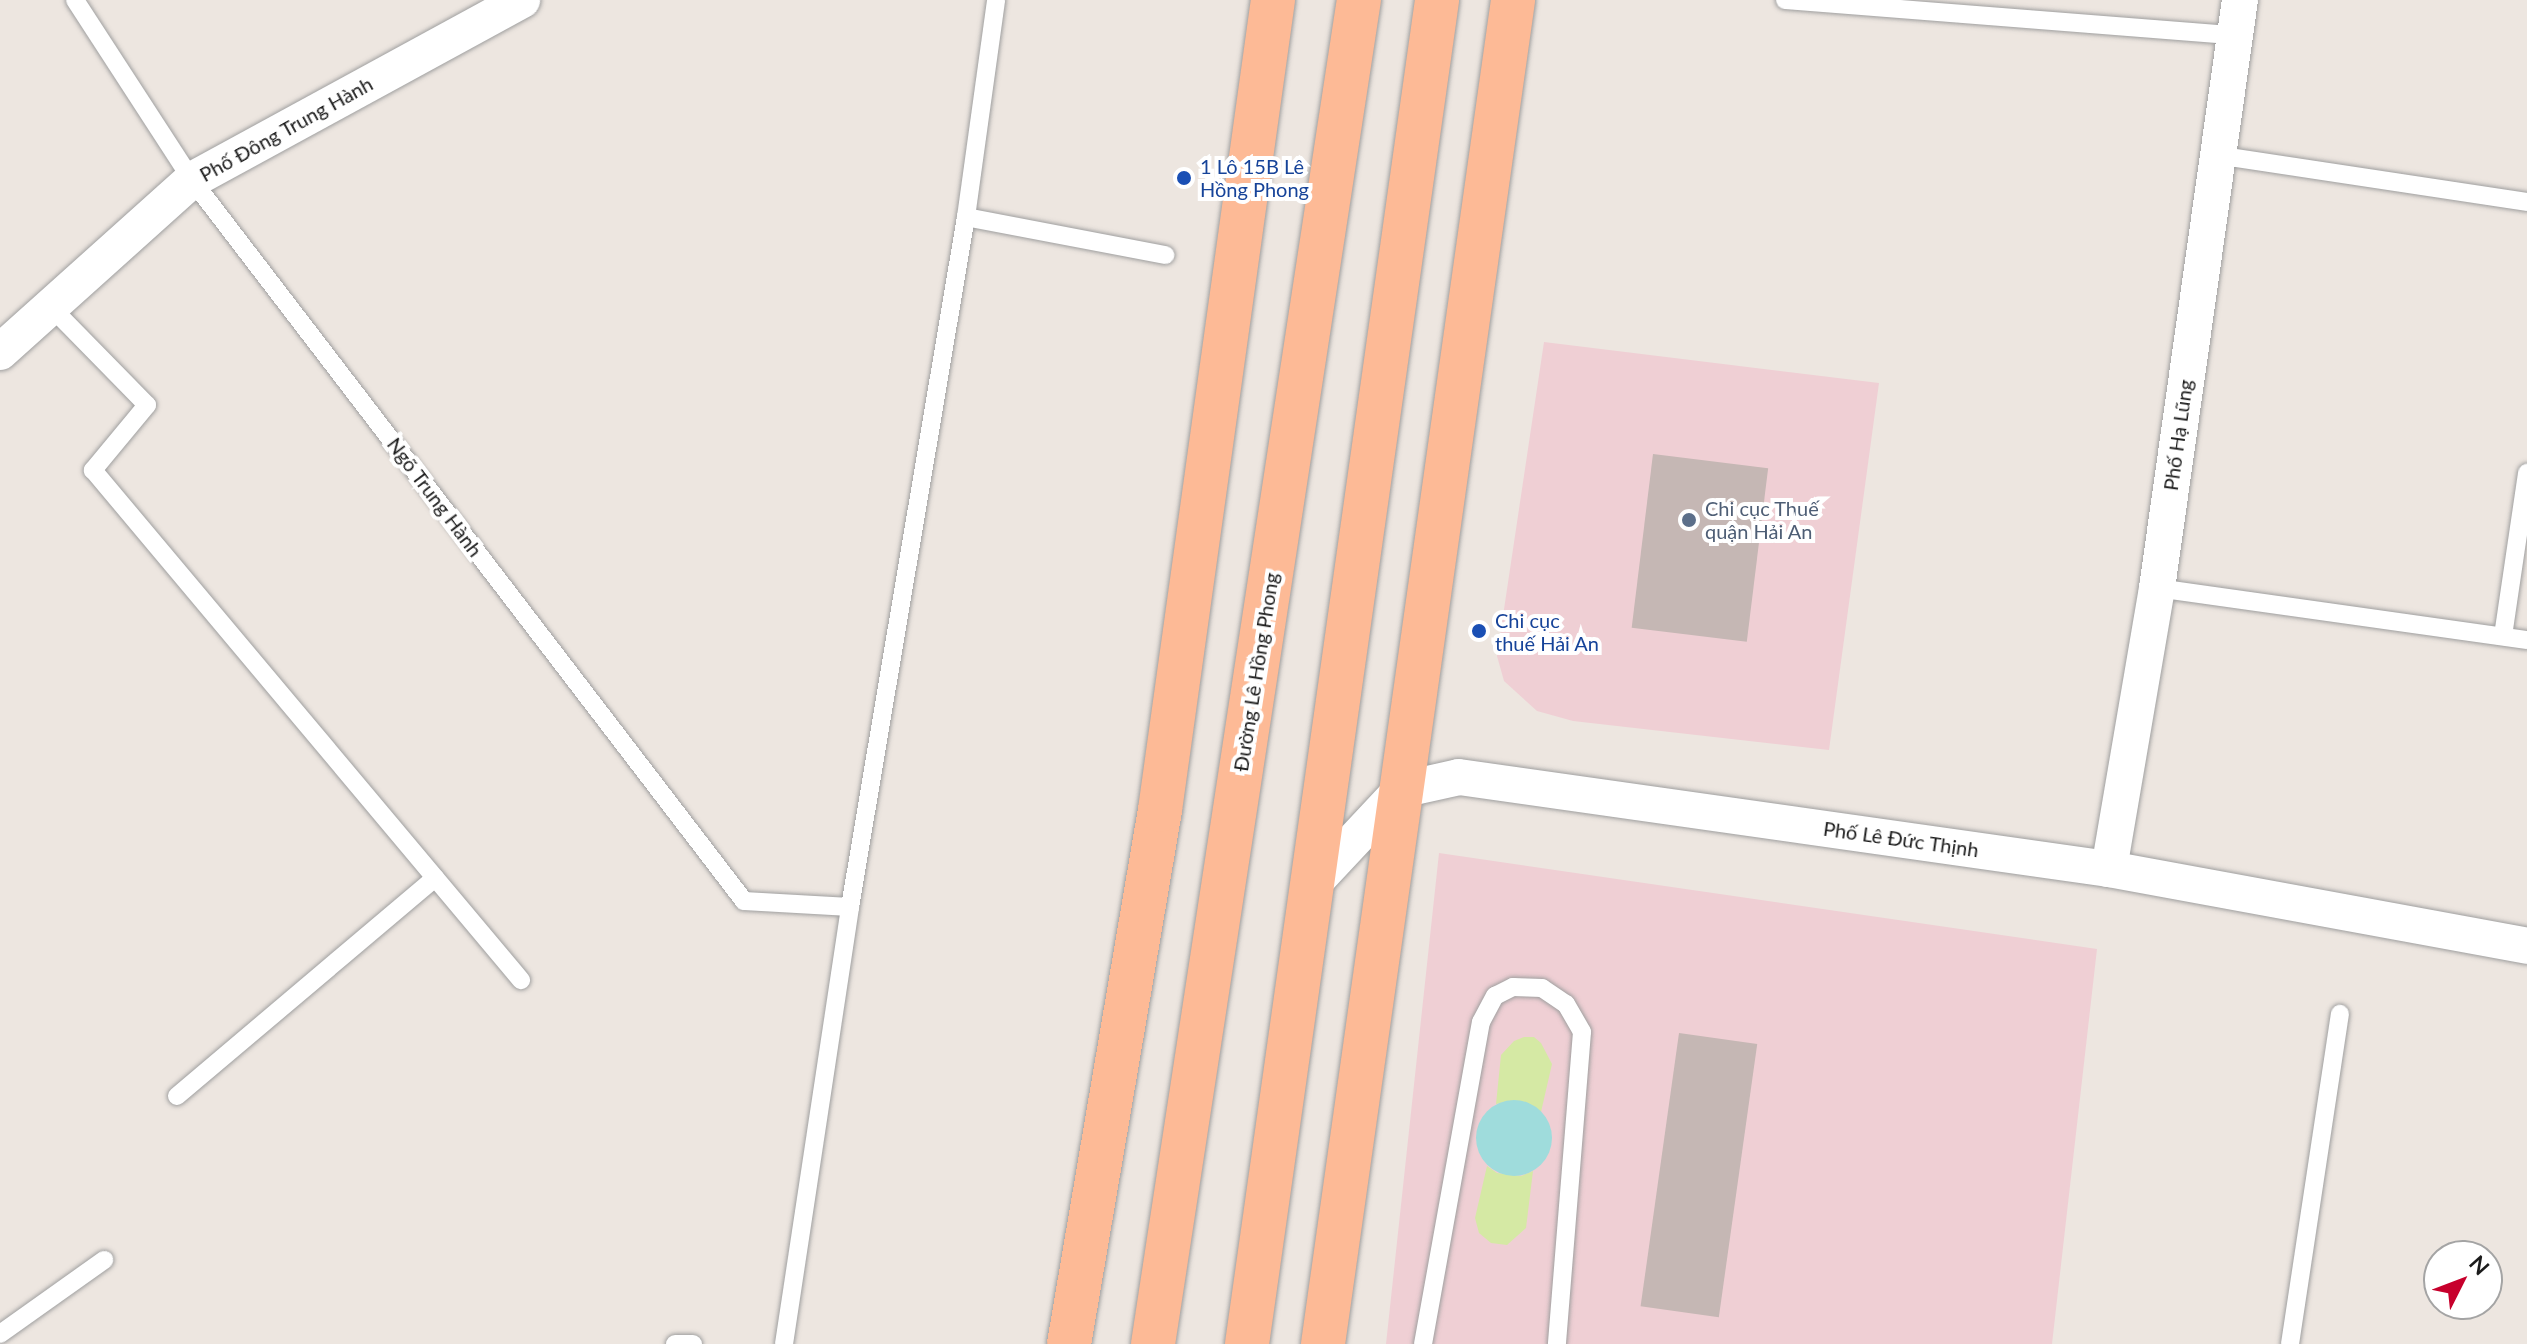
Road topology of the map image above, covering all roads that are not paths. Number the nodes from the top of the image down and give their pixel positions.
1 (75, 0) edge
2 (522, 0) edge
3 (996, 0) edge
4 (1273, 0) edge
5 (1359, 0) edge
6 (1437, 0) edge
7 (1513, 0) edge
8 (1785, 0) edge
9 (2237, 17) edge
10 (2216, 155) junction
11 (192, 180) junction
12 (2527, 202) edge
13 (966, 217) junction
14 (1165, 255) dead end
15 (49, 305) junction
16 (0, 352) edge
17 (2527, 473) edge
18 (2157, 588) junction
19 (2503, 636) junction
20 (2527, 640) edge
21 (1401, 790) junction
22 (2109, 869) junction
23 (435, 878) junction
24 (1313, 884) junction
25 (850, 907) junction
26 (2527, 946) edge
27 (521, 980) dead end
28 (2340, 1014) dead end
29 (177, 1096) dead end
30 (104, 1260) dead end
31 (0, 1334) edge
32 (675, 1344) edge
33 (693, 1344) edge
34 (784, 1344) edge
35 (1069, 1344) edge
36 (1153, 1344) edge
37 (1247, 1344) edge
38 (1323, 1344) edge
39 (1423, 1344) edge
40 (1557, 1344) edge
41 (2290, 1344) edge

1 - 11 lane, Ngõ Trung Hành
2 - 11 street, Phố Đông Trung Hành
3 - 13 lane
4 - 35 main road
5 - 36 main road, Đường Lê Hồng Phong
6 - 24 main road
7 - 21 main road
8 - 9 lane
9 - 10 street, Phố Hạ Lũng
10 - 12 lane
10 - 18 street, Phố Hạ Lũng
11 - 15 street, Phố Đông Trung Hành
11 - 25 lane, Ngõ Trung Hành
13 - 14 lane
13 - 25 lane
15 - 16 street, Phố Đông Trung Hành
15 - 23 lane
17 - 19 lane
18 - 19 lane
18 - 22 street, Phố Hạ Lũng
19 - 20 lane
21 - 22 street, Phố Lê Đức Thịnh
21 - 24 street
21 - 38 main road
22 - 26 street, Phố Lê Đức Thịnh
23 - 27 lane
23 - 29 lane
24 - 37 main road
25 - 34 lane
28 - 41 lane
30 - 31 lane
32 - 33 lane
39 - 40 lane

